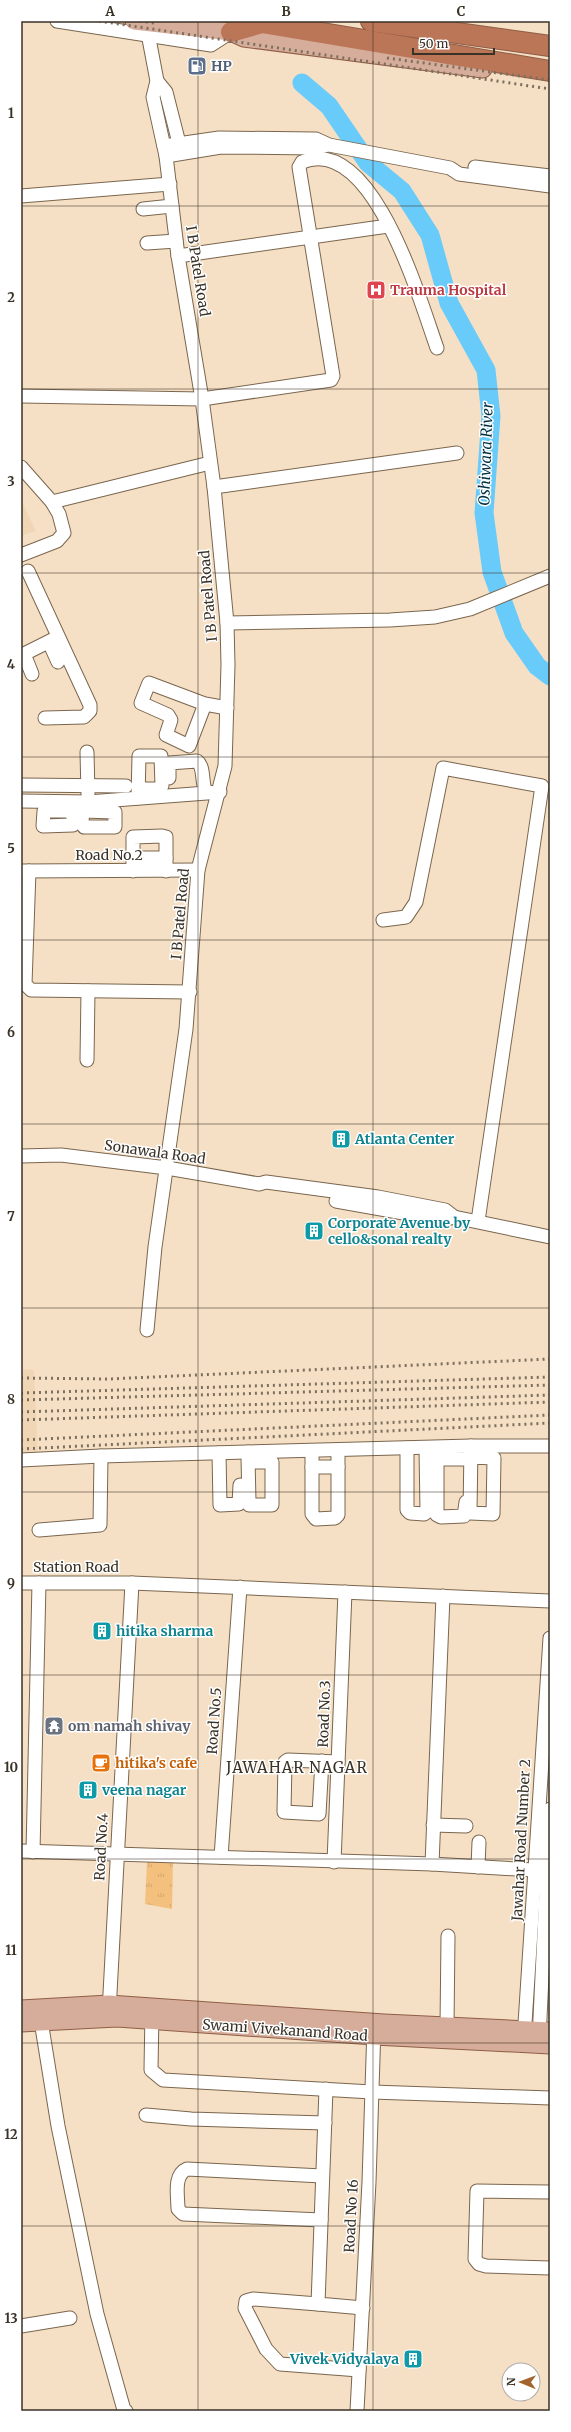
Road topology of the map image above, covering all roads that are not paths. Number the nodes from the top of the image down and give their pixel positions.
1 (57, 21) edge
2 (371, 21) edge
3 (465, 21) edge
4 (256, 22) edge
5 (143, 26) edge
6 (231, 32) junction
7 (506, 40) junction
8 (550, 46) edge
9 (550, 72) edge
10 (550, 80) edge
11 (156, 81) junction
12 (181, 148) junction
13 (165, 151) junction
14 (450, 168) junction
15 (550, 176) edge
16 (170, 184) junction
17 (550, 186) edge
18 (21, 196) edge
19 (172, 206) junction
20 (143, 209) dead end
21 (388, 226) junction
22 (310, 238) junction
23 (176, 241) junction
24 (147, 243) dead end
25 (178, 256) junction
26 (437, 348) dead end
27 (21, 396) edge
28 (202, 399) junction
29 (457, 452) dead end
30 (210, 463) junction
31 (21, 467) edge
32 (214, 487) junction
33 (52, 502) junction
34 (21, 555) edge
35 (28, 571) dead end
36 (550, 576) edge
37 (227, 623) junction
38 (53, 636) junction
39 (21, 646) edge
40 (58, 662) dead end
41 (32, 674) dead end
42 (206, 704) junction
43 (227, 708) junction
44 (45, 718) dead end
45 (87, 752) dead end
46 (21, 785) edge
47 (39, 785) junction
48 (88, 786) junction
49 (204, 789) junction
50 (134, 791) junction
51 (220, 792) junction
52 (164, 793) junction
53 (21, 801) edge
54 (39, 801) junction
55 (84, 805) junction
56 (133, 864) junction
57 (166, 864) junction
58 (198, 870) junction
59 (25, 871) edge
60 (383, 920) dead end
61 (88, 991) junction
62 (190, 992) junction
63 (87, 1060) dead end
64 (21, 1148) edge
65 (47, 1154) junction
66 (21, 1156) edge
67 (167, 1168) junction
68 (478, 1221) junction
69 (550, 1237) edge
70 (147, 1330) dead end
71 (550, 1446) edge
72 (407, 1448) junction
73 (338, 1450) junction
74 (312, 1451) junction
75 (468, 1452) junction
76 (492, 1452) junction
77 (432, 1455) junction
78 (101, 1456) junction
79 (21, 1460) edge
80 (312, 1467) junction
81 (338, 1467) junction
82 (407, 1467) junction
83 (39, 1530) dead end
84 (39, 1583) junction
85 (132, 1583) junction
86 (21, 1584) edge
87 (240, 1587) junction
88 (345, 1592) junction
89 (443, 1596) junction
90 (550, 1601) edge
91 (550, 1638) edge
92 (546, 1741) edge
93 (322, 1761) junction
94 (338, 1762) junction
95 (546, 1766) edge
96 (320, 1805) junction
97 (337, 1806) junction
98 (550, 1810) edge
99 (433, 1825) junction
100 (466, 1826) dead end
101 (479, 1842) dead end
102 (27, 1851) edge
103 (117, 1854) junction
104 (221, 1856) junction
105 (334, 1862) junction
106 (432, 1864) junction
107 (478, 1867) junction
108 (544, 1871) edge
109 (448, 1936) dead end
110 (21, 2009) edge
111 (109, 2011) junction
112 (152, 2013) junction
113 (41, 2021) junction
114 (21, 2022) edge
115 (447, 2026) junction
116 (374, 2029) junction
117 (538, 2038) edge
118 (326, 2089) junction
119 (372, 2092) junction
120 (550, 2098) edge
121 (146, 2115) dead end
122 (325, 2123) junction
123 (322, 2176) junction
124 (550, 2192) edge
125 (321, 2220) junction
126 (550, 2268) edge
127 (318, 2304) junction
128 (363, 2308) junction
129 (70, 2318) dead end
130 (21, 2326) edge
131 (359, 2370) junction
132 (126, 2411) edge
133 (357, 2411) edge

1 - 5 street
2 - 7 highway
3 - 7 highway
4 - 6 highway
4 - 9 highway
5 - 6 main road
5 - 11 street, I B Patel Road
6 - 10 main road
7 - 8 highway
11 - 12 street
11 - 13 street, I B Patel Road
12 - 13 street
12 - 14 street
13 - 16 street, I B Patel Road
14 - 15 street
14 - 17 street
16 - 18 street
16 - 19 street, I B Patel Road
19 - 20 street
19 - 23 street, I B Patel Road
21 - 22 street
21 - 22 street
21 - 26 street
22 - 25 street
22 - 28 street
23 - 24 street
23 - 25 street, I B Patel Road
25 - 28 street, I B Patel Road
27 - 28 street
28 - 30 street, I B Patel Road
29 - 32 street
30 - 32 street, I B Patel Road
30 - 33 street
31 - 33 street
32 - 37 street, I B Patel Road
33 - 34 street
35 - 38 street
36 - 37 street
37 - 43 street, I B Patel Road
38 - 39 street
38 - 40 street
38 - 41 street
38 - 44 street
42 - 42 street
42 - 43 street
43 - 51 street, I B Patel Road
45 - 48 street
46 - 47 street
47 - 48 street
47 - 54 street
48 - 50 street
48 - 55 street
49 - 51 street
49 - 52 street
49 - 52 street
50 - 52 street
50 - 52 street
50 - 55 street
51 - 58 street, I B Patel Road
53 - 54 street
54 - 55 street
56 - 57 street, Road No.2
56 - 57 street
56 - 59 street, Road No.2
57 - 58 street, Road No.2
58 - 62 street, I B Patel Road
59 - 61 street
60 - 68 street
61 - 62 street
61 - 63 street
62 - 67 street, I B Patel Road
64 - 65 street, Sonawala Road
65 - 66 street, Sonawala Road
65 - 67 street, Sonawala Road
67 - 68 street, Sonawala Road
67 - 70 street, I B Patel Road
68 - 69 street, Sonawala Road
71 - 76 street
72 - 73 street
72 - 77 street
72 - 82 street
73 - 74 street
73 - 81 street
74 - 78 street
74 - 80 street
75 - 76 street
75 - 76 street
75 - 77 street
75 - 77 street
77 - 82 street
77 - 82 street
78 - 79 street
78 - 83 street
80 - 81 street
80 - 81 street
84 - 85 street, Station Road
84 - 86 street, Station Road
84 - 102 street
85 - 87 street, Station Road
85 - 103 street, Road No.4
87 - 88 street, Station Road
87 - 104 street, Road No.5
88 - 89 street, Station Road
88 - 94 street, Road No.3
89 - 90 street, Station Road
89 - 99 street
91 - 92 street, Jawahar Road Number 2
92 - 95 street, Jawahar Road Number 2
93 - 94 street
93 - 96 street
93 - 96 street
94 - 97 street, Road No.3
95 - 108 street, Jawahar Road Number 2
96 - 97 street
97 - 105 street, Road No.3
98 - 108 street, Jawahar Road Number 2
99 - 100 street
99 - 106 street
101 - 107 street
102 - 103 street
103 - 104 street
103 - 111 street, Road No.4
104 - 105 street
105 - 106 street
106 - 107 street
107 - 108 street
108 - 117 street, Jawahar Road Number 2
109 - 115 street
110 - 111 main road, Swami Vivekanand Road
111 - 112 main road, Swami Vivekanand Road
111 - 113 main road, Swami Vivekanand Road
112 - 116 main road, Swami Vivekanand Road
112 - 118 street
113 - 114 main road, Swami Vivekanand Road
113 - 132 street
115 - 116 main road, Swami Vivekanand Road
115 - 117 main road, Swami Vivekanand Road
116 - 117 main road, Swami Vivekanand Road
116 - 119 street, Road No 16
118 - 119 street
118 - 122 street
119 - 120 street
119 - 128 street, Road No 16
121 - 122 street
122 - 123 street
123 - 125 street
123 - 125 street
124 - 126 street
125 - 127 street
127 - 128 street
127 - 131 street
128 - 131 street, Road No 16
129 - 130 street
131 - 133 street, Road No 16

